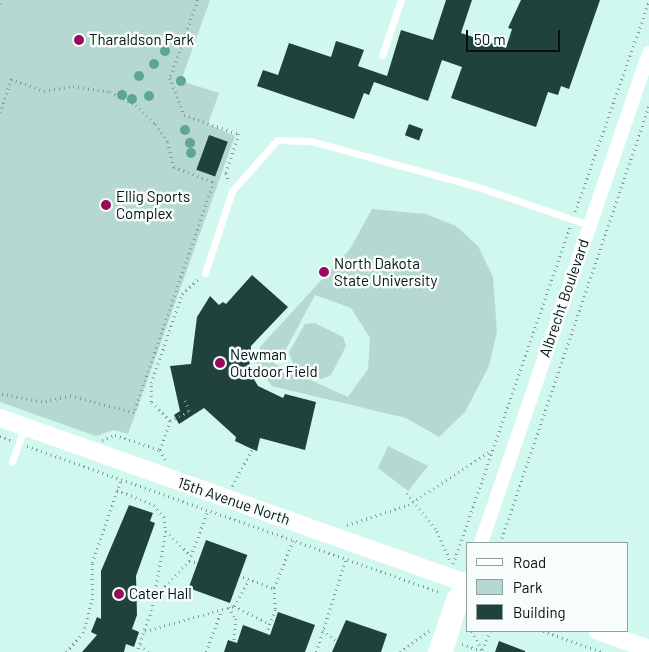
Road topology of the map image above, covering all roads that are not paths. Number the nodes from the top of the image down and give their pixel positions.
1 (401, 0) edge
2 (649, 53) edge
3 (382, 55) dead end
4 (589, 225) junction
5 (205, 272) road end
6 (0, 418) edge
7 (22, 435) junction
8 (12, 462) dead end
9 (481, 542) edge
10 (467, 582) edge
11 (448, 587) junction
12 (601, 632) edge
13 (649, 649) edge
14 (435, 652) edge
15 (446, 652) edge

1 - 3 lane
2 - 4 street, Albrecht Boulevard
4 - 5 lane
4 - 9 street, Albrecht Boulevard
6 - 7 street, 15th Avenue North
7 - 8 lane
7 - 11 street, 15th Avenue North
10 - 11 street, 15th Avenue North
10 - 15 street
11 - 14 street
12 - 13 street

